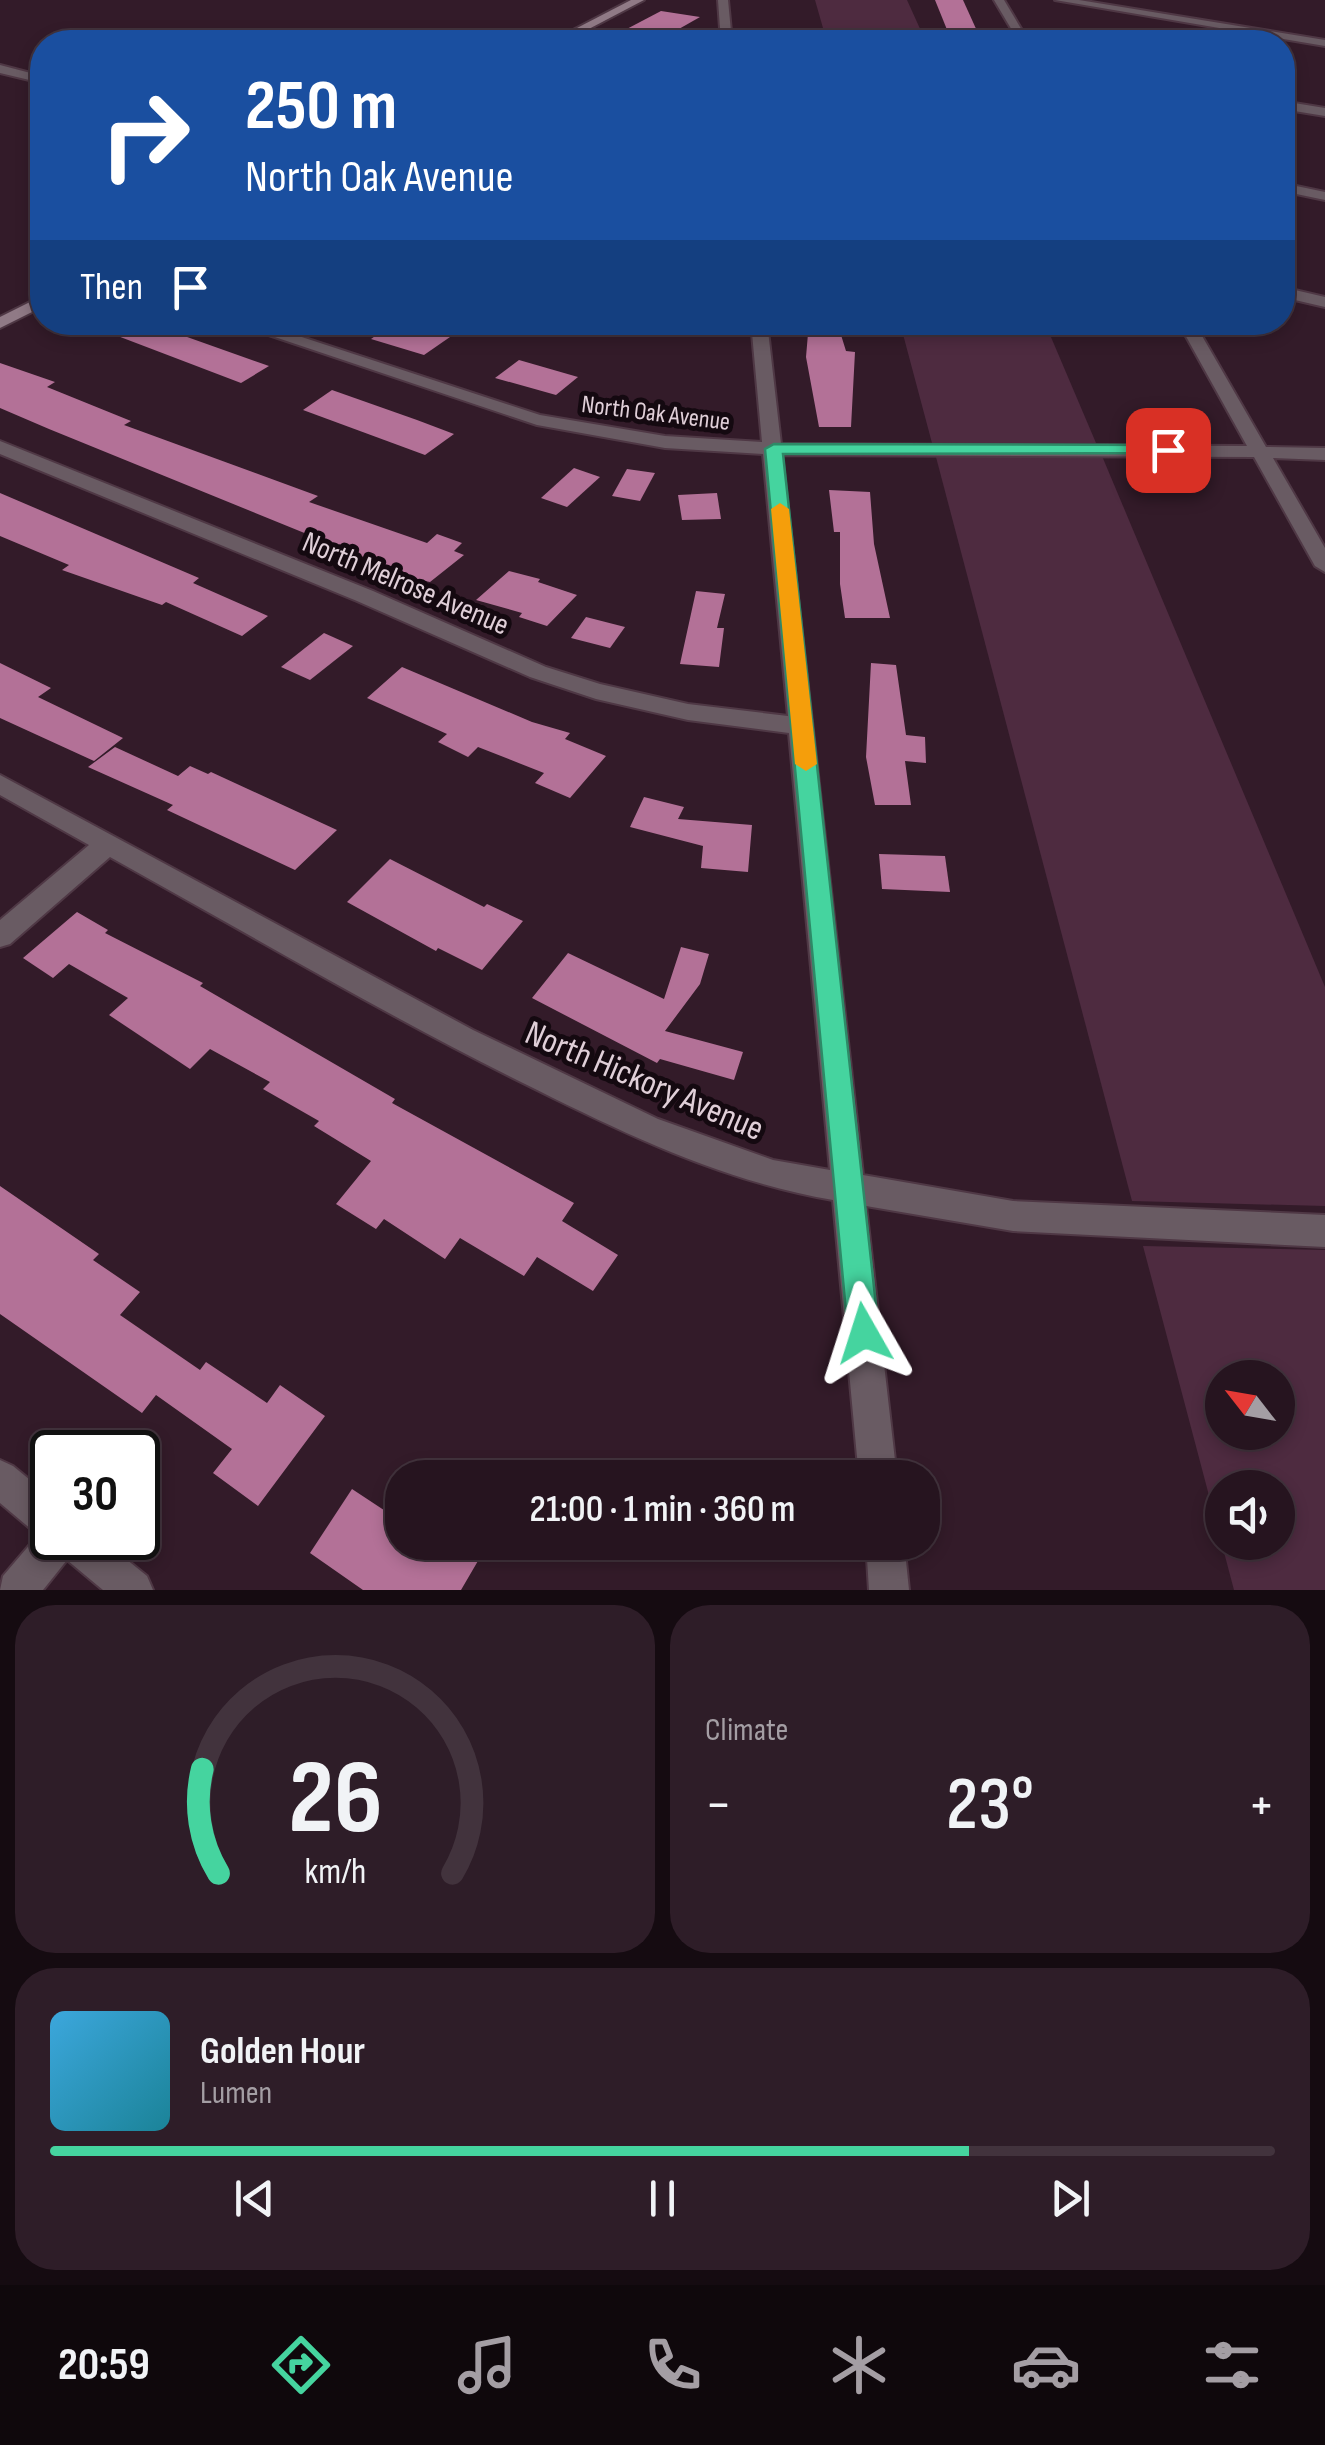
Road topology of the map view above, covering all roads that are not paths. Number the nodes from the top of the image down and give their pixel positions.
1 (639, 0) edge
2 (722, 0) edge
3 (999, 0) edge
4 (1060, 0) edge
5 (580, 30) edge
6 (726, 30) edge
7 (1017, 30) edge
8 (1245, 30) edge
9 (1295, 38) edge
10 (1325, 43) edge
11 (0, 69) edge
12 (30, 77) edge
13 (1295, 107) edge
14 (1325, 112) edge
15 (1295, 190) edge
16 (1325, 196) edge
17 (1295, 295) edge
18 (1325, 302) edge
19 (30, 307) edge
20 (0, 323) edge
21 (278, 335) edge
22 (761, 335) edge
23 (1193, 335) edge
24 (0, 448) edge
25 (774, 449) junction
26 (1259, 451) junction
27 (1325, 454) edge
28 (1325, 566) edge
29 (802, 726) junction
30 (0, 784) edge
31 (108, 844) junction
32 (0, 936) edge
33 (849, 1188) junction
34 (1325, 1231) edge
35 (876, 1460) edge
36 (0, 1479) edge
37 (30, 1504) edge
38 (42, 1560) edge
39 (97, 1560) edge
40 (887, 1560) edge
41 (17, 1590) edge
42 (133, 1590) edge
43 (890, 1590) edge

1 - 5 main road
2 - 6 street
3 - 7 street
4 - 8 street
9 - 10 street
11 - 12 street
13 - 14 street
15 - 16 street
17 - 18 street
19 - 20 main road
21 - 25 street, North Oak Avenue
22 - 25 street
23 - 26 street
24 - 29 street, North Melrose Avenue
25 - 26 street, North Oak Avenue
25 - 29 street
26 - 27 street, North Oak Avenue
26 - 28 street
29 - 33 street
30 - 31 street, North Hickory Avenue
31 - 32 street
31 - 33 street, North Hickory Avenue
33 - 34 street, North Hickory Avenue
33 - 35 street
36 - 37 street
38 - 41 street
39 - 42 street
40 - 43 street

